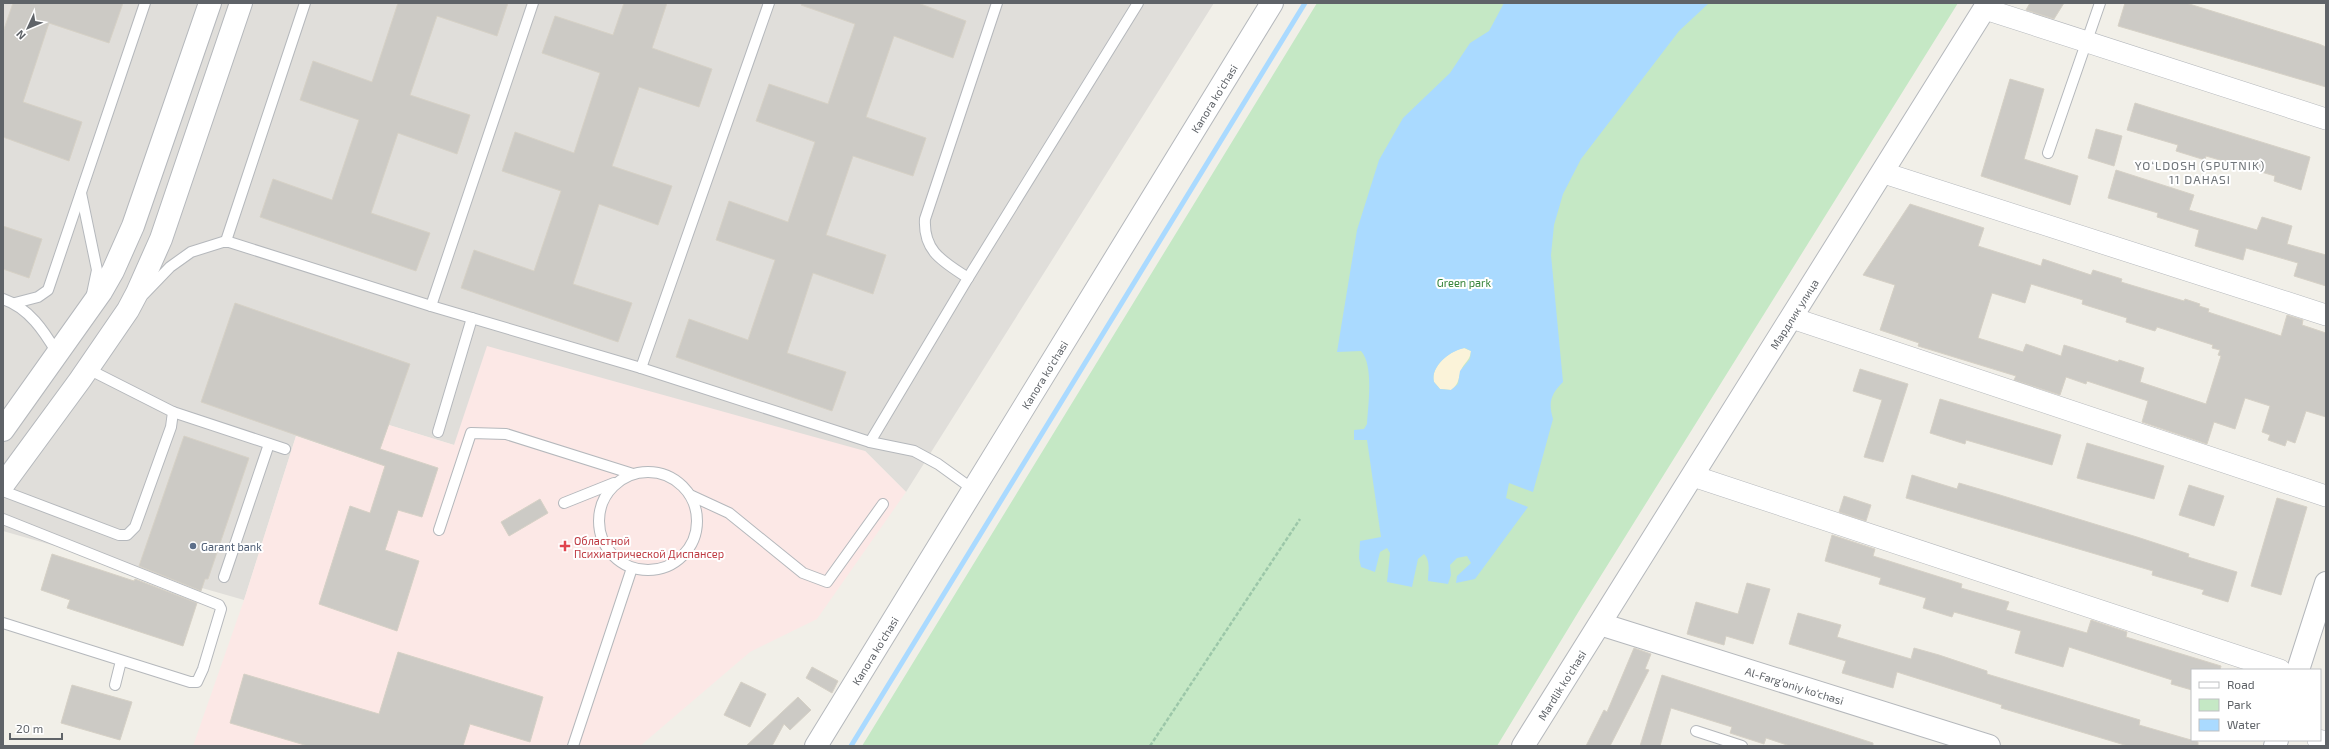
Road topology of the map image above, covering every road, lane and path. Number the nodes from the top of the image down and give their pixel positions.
1 (145, 3) edge
2 (210, 3) edge
3 (241, 3) edge
4 (306, 3) edge
5 (533, 3) edge
6 (769, 3) edge
7 (997, 3) edge
8 (1138, 3) edge
9 (1272, 3) edge
10 (2100, 3) edge
11 (1987, 6) edge
12 (2086, 42) junction
13 (2326, 120) edge
14 (2048, 153) dead end
15 (1884, 173) junction
16 (81, 193) junction
17 (226, 241) junction
18 (968, 278) junction
19 (3, 299) edge
20 (15, 303) junction
21 (431, 306) junction
22 (128, 310) junction
23 (87, 313) junction
24 (2326, 315) edge
25 (472, 318) junction
26 (1792, 318) junction
27 (57, 353) junction
28 (641, 368) junction
29 (88, 369) junction
30 (173, 412) junction
31 (3, 430) edge
32 (438, 432) dead end
33 (870, 442) junction
34 (269, 444) junction
35 (285, 449) dead end
36 (633, 474) junction
37 (1693, 476) junction
38 (619, 481) junction
39 (3, 485) edge
40 (974, 490) junction
41 (3, 491) edge
42 (690, 495) junction
43 (2326, 496) edge
44 (564, 503) dead end
45 (883, 504) dead end
46 (1300, 518) dead end
47 (3, 519) edge
48 (439, 530) dead end
49 (632, 568) junction
50 (224, 577) dead end
51 (2326, 585) edge
52 (3, 623) edge
53 (1600, 624) junction
54 (121, 661) junction
55 (2277, 669) edge
56 (2298, 669) edge
57 (115, 684) dead end
58 (1696, 731) dead end
59 (573, 746) edge
60 (816, 746) edge
61 (1150, 746) edge
62 (1523, 746) edge
63 (1742, 746) edge
64 (1989, 746) edge

1 - 16 lane
2 - 23 street
3 - 22 street
4 - 17 lane
5 - 21 lane
6 - 28 lane
7 - 18 lane
8 - 18 lane
9 - 40 street, Kanora ko'chasi
10 - 12 lane
11 - 12 street
11 - 15 street, Мардлик улица
12 - 13 street
12 - 14 lane
15 - 24 street
15 - 26 street, Мардлик улица
16 - 20 lane
16 - 23 lane
17 - 21 lane
17 - 22 lane
18 - 33 lane
19 - 20 lane
20 - 27 lane
21 - 25 lane
22 - 29 street
23 - 27 street
25 - 28 lane
25 - 32 lane
26 - 37 street, Мардлик улица
26 - 43 street
27 - 31 street
28 - 33 lane
29 - 30 lane
29 - 39 street
30 - 34 lane
30 - 41 lane
33 - 40 lane
34 - 35 lane
34 - 50 lane
36 - 38 lane
36 - 42 lane
36 - 48 lane
37 - 53 street, Мардлик улица
37 - 55 street
38 - 44 lane
38 - 49 lane
40 - 60 street, Kanora ko'chasi
42 - 45 lane
42 - 49 lane
46 - 61 path
47 - 54 lane
49 - 59 lane
51 - 56 street
52 - 54 lane
53 - 62 street, Mardlik ko‘chasi
53 - 64 street, Al-Farg‘oniy ko‘chasi
54 - 57 lane
58 - 63 lane

